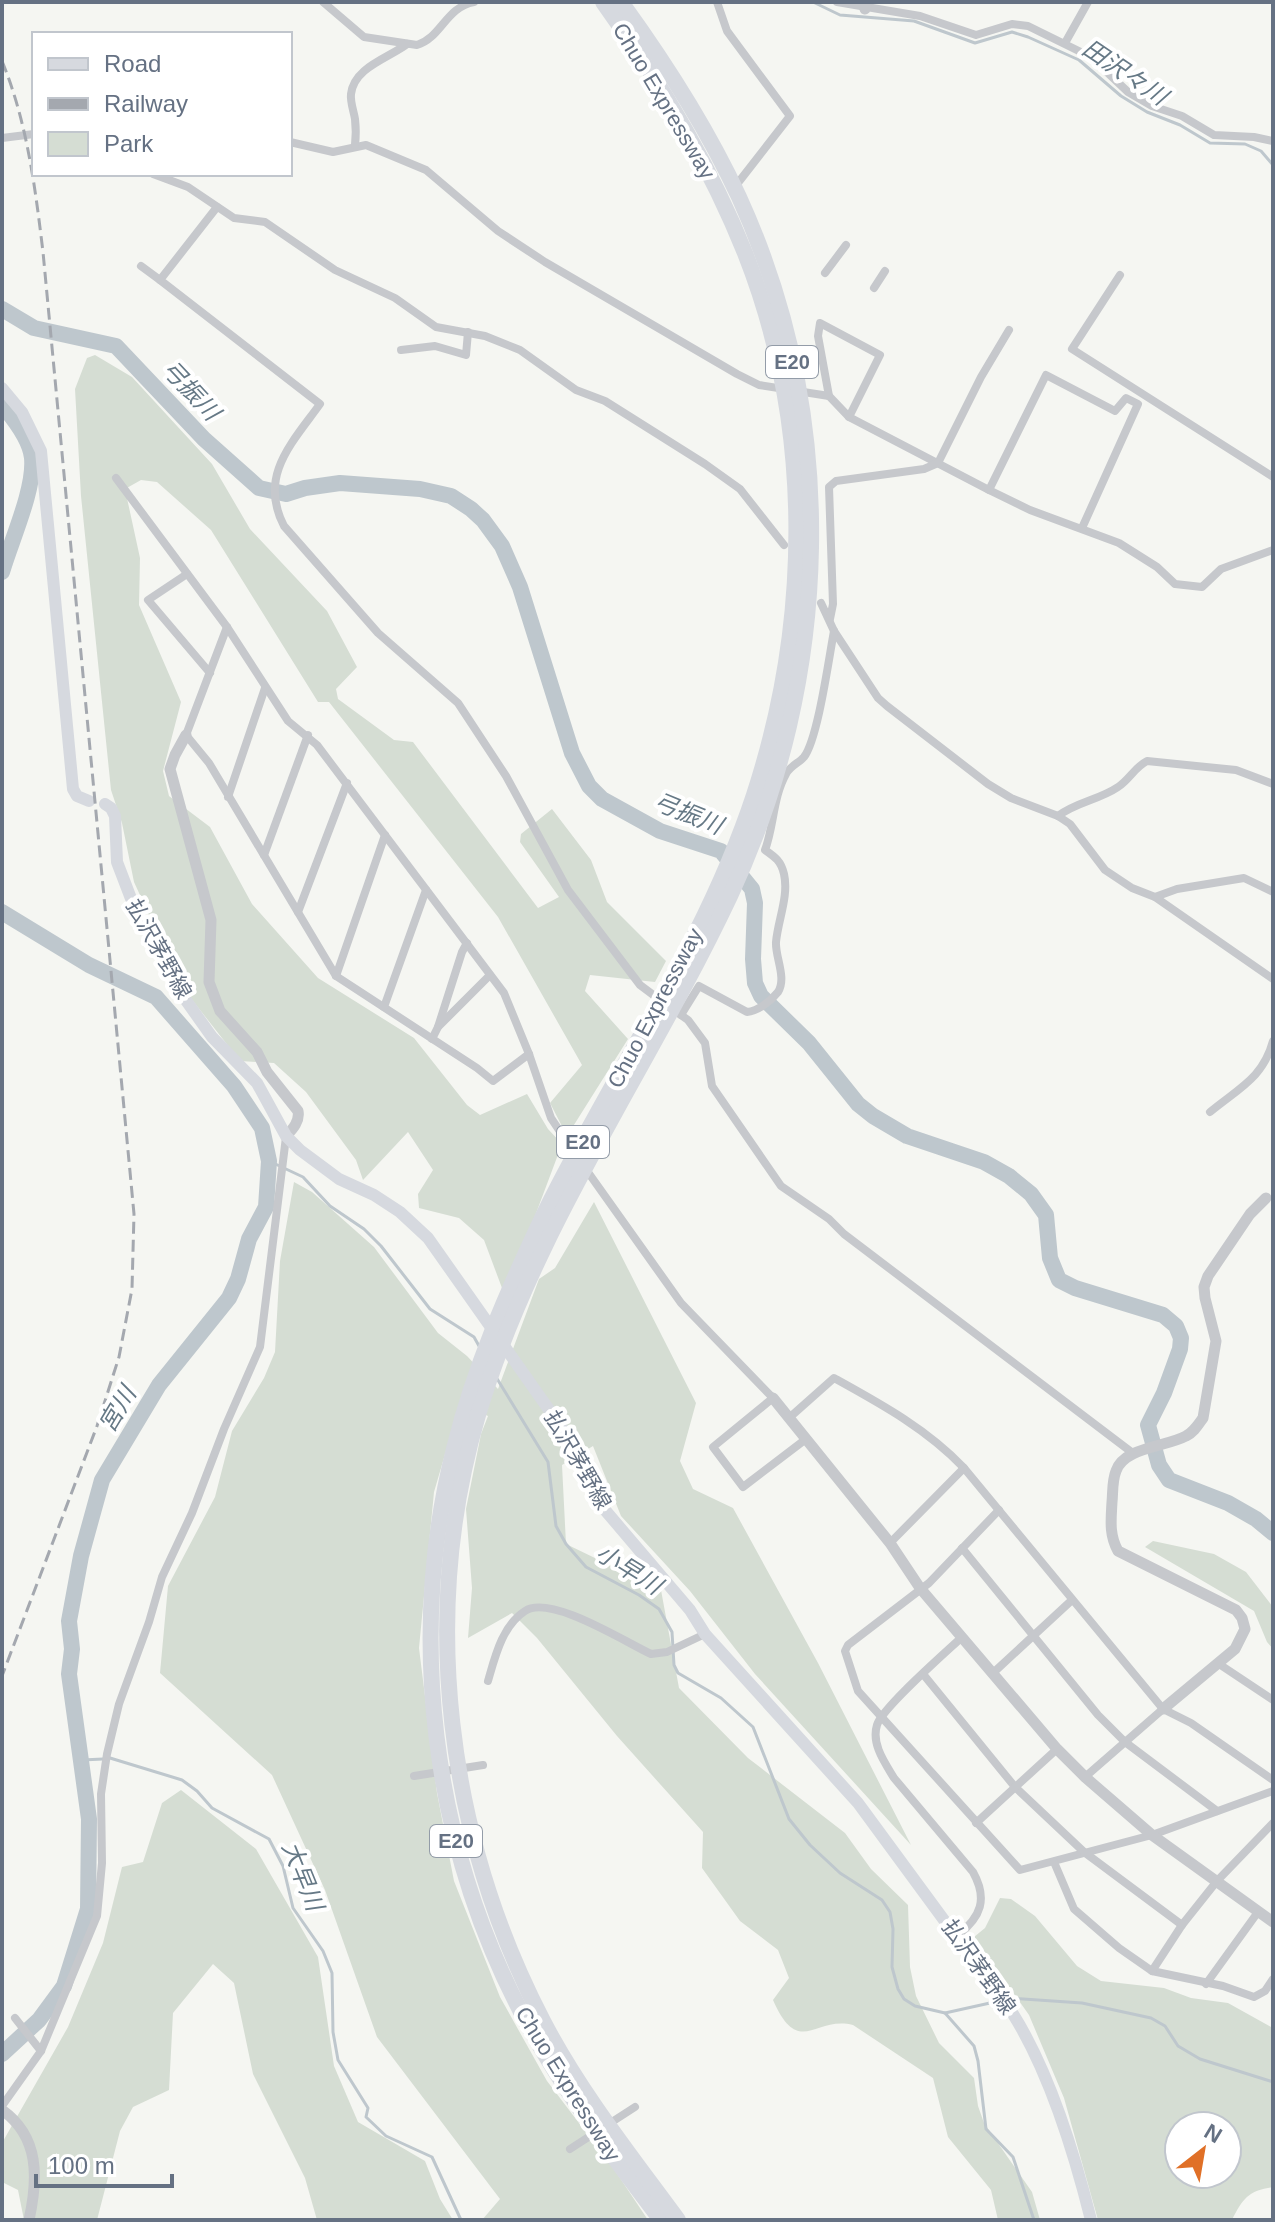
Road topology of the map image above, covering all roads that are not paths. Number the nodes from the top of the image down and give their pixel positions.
1 (323, 2) edge
2 (471, 2) edge
3 (603, 2) edge
4 (621, 2) edge
5 (717, 2) edge
6 (837, 2) edge
7 (1088, 2) edge
8 (866, 5) edge
9 (1065, 43) junction
10 (408, 44) junction
11 (32, 134) edge
12 (2, 138) edge
13 (1273, 141) edge
14 (292, 142) edge
15 (355, 145) junction
16 (158, 176) edge
17 (217, 207) junction
18 (715, 214) dead end
19 (846, 245) dead end
20 (141, 266) dead end
21 (885, 271) dead end
22 (825, 273) dead end
23 (1120, 275) dead end
24 (160, 280) junction
25 (874, 288) dead end
26 (1009, 330) dead end
27 (468, 332) junction
28 (401, 350) dead end
29 (2, 388) edge
30 (829, 396) junction
31 (849, 417) junction
32 (938, 463) junction
33 (1273, 477) edge
34 (116, 478) dead end
35 (989, 490) junction
36 (1082, 528) junction
37 (784, 545) dead end
38 (1273, 550) edge
39 (187, 574) junction
40 (821, 603) dead end
41 (830, 620) junction
42 (227, 627) junction
43 (834, 631) junction
44 (210, 673) junction
45 (265, 688) junction
46 (186, 735) junction
47 (308, 735) junction
48 (774, 757) junction
49 (347, 783) junction
50 (1273, 784) edge
51 (228, 797) junction
52 (89, 801) dead end
53 (105, 804) dead end
54 (1058, 816) junction
55 (385, 835) junction
56 (264, 855) junction
57 (426, 890) junction
58 (1273, 892) edge
59 (1155, 897) junction
60 (298, 912) junction
61 (467, 943) junction
62 (490, 975) junction
63 (336, 976) junction
64 (1273, 979) edge
65 (384, 1007) junction
66 (681, 1015) junction
67 (438, 1027) junction
68 (432, 1039) junction
69 (1273, 1041) edge
70 (529, 1054) junction
71 (1210, 1112) dead end
72 (286, 1136) junction
73 (1270, 1196) edge
74 (773, 1398) junction
75 (470, 1415) junction
76 (789, 1418) junction
77 (806, 1439) junction
78 (1134, 1454) junction
79 (964, 1468) junction
80 (999, 1510) junction
81 (890, 1543) junction
82 (962, 1548) junction
83 (920, 1588) junction
84 (1072, 1600) junction
85 (705, 1634) junction
86 (1033, 1635) junction
87 (961, 1638) junction
88 (1219, 1664) junction
89 (993, 1673) junction
90 (923, 1674) junction
91 (488, 1681) dead end
92 (1273, 1700) edge
93 (1163, 1709) junction
94 (881, 1715) junction
95 (1125, 1742) junction
96 (1057, 1749) junction
97 (483, 1765) dead end
98 (418, 1775) dead end
99 (1085, 1777) junction
100 (1273, 1780) edge
101 (1015, 1787) junction
102 (1273, 1791) edge
103 (1217, 1811) junction
104 (976, 1823) junction
105 (1273, 1823) edge
106 (1152, 1835) junction
107 (1084, 1852) junction
108 (1054, 1862) junction
109 (1217, 1881) junction
110 (1258, 1912) junction
111 (1273, 1922) edge
112 (1182, 1925) junction
113 (958, 1935) junction
114 (1152, 1971) junction
115 (1273, 1979) edge
116 (1206, 1984) junction
117 (15, 2018) dead end
118 (41, 2051) junction
119 (2, 2108) edge
120 (633, 2108) dead end
121 (573, 2148) dead end
122 (29, 2220) edge
123 (661, 2220) edge
124 (678, 2220) edge
125 (1091, 2220) edge

1 - 10 street
2 - 10 street
3 - 48 highway, Chuo Expressway / E20
4 - 48 highway, Chuo Expressway / E20
5 - 18 street
6 - 8 street
7 - 9 street
8 - 9 street
9 - 13 street
10 - 15 street
11 - 12 street
14 - 15 street
15 - 30 street
16 - 17 street
17 - 24 street
17 - 27 street
19 - 22 street
20 - 24 street
21 - 25 street
23 - 33 street
24 - 66 street
26 - 32 street
27 - 28 street
27 - 37 street
29 - 52 main road
30 - 31 street
30 - 31 street
31 - 32 street
32 - 35 street
32 - 41 street
34 - 39 street
35 - 36 street
35 - 36 street
36 - 38 street
39 - 42 street
39 - 44 street
40 - 41 street
41 - 43 street
42 - 44 street
42 - 45 street
43 - 54 street
43 - 66 street
44 - 46 street
45 - 47 street
45 - 51 street
46 - 51 street
46 - 72 street
47 - 49 street
47 - 56 street
48 - 75 highway, Chuo Expressway / E20
49 - 55 street
49 - 60 street
50 - 54 street
51 - 56 street
53 - 72 main road, 払沢茅野線
54 - 59 street
55 - 57 street
55 - 63 street
56 - 60 street
57 - 61 street
57 - 65 street
58 - 59 street
59 - 64 street
60 - 63 street
61 - 62 street
61 - 67 street
62 - 67 street
62 - 70 street
63 - 65 street
65 - 68 street
66 - 78 street
67 - 68 street
68 - 70 street
69 - 71 street
70 - 74 street
72 - 85 main road, 払沢茅野線
72 - 118 street
73 - 78 street
74 - 76 street
74 - 77 street
75 - 123 highway, Chuo Expressway / E20
75 - 124 highway, Chuo Expressway / E20
76 - 77 street
76 - 79 street
77 - 81 street
78 - 88 street
79 - 80 street
79 - 81 street
80 - 82 street
80 - 84 street
81 - 83 street
82 - 83 street
82 - 86 street
83 - 87 street
83 - 94 street
84 - 86 street
84 - 93 street
85 - 91 street
85 - 113 main road, 払沢茅野線
86 - 89 street
86 - 95 street
87 - 89 street
87 - 90 street
88 - 92 street
88 - 93 street
89 - 96 street
90 - 94 street
90 - 101 street
93 - 95 street
93 - 100 street
94 - 104 street
94 - 113 street
95 - 99 street
95 - 103 street
96 - 99 street
96 - 101 street
97 - 98 street
99 - 106 street
101 - 104 street
101 - 107 street
102 - 103 street
103 - 106 street
104 - 108 street
105 - 109 street
106 - 107 street
106 - 109 street
107 - 108 street
107 - 112 street
108 - 114 street
109 - 110 street
109 - 112 street
110 - 111 street
110 - 116 street
112 - 114 street
113 - 125 main road, 払沢茅野線
114 - 116 street
115 - 116 street
117 - 118 street
118 - 119 street
119 - 122 street
120 - 121 street

